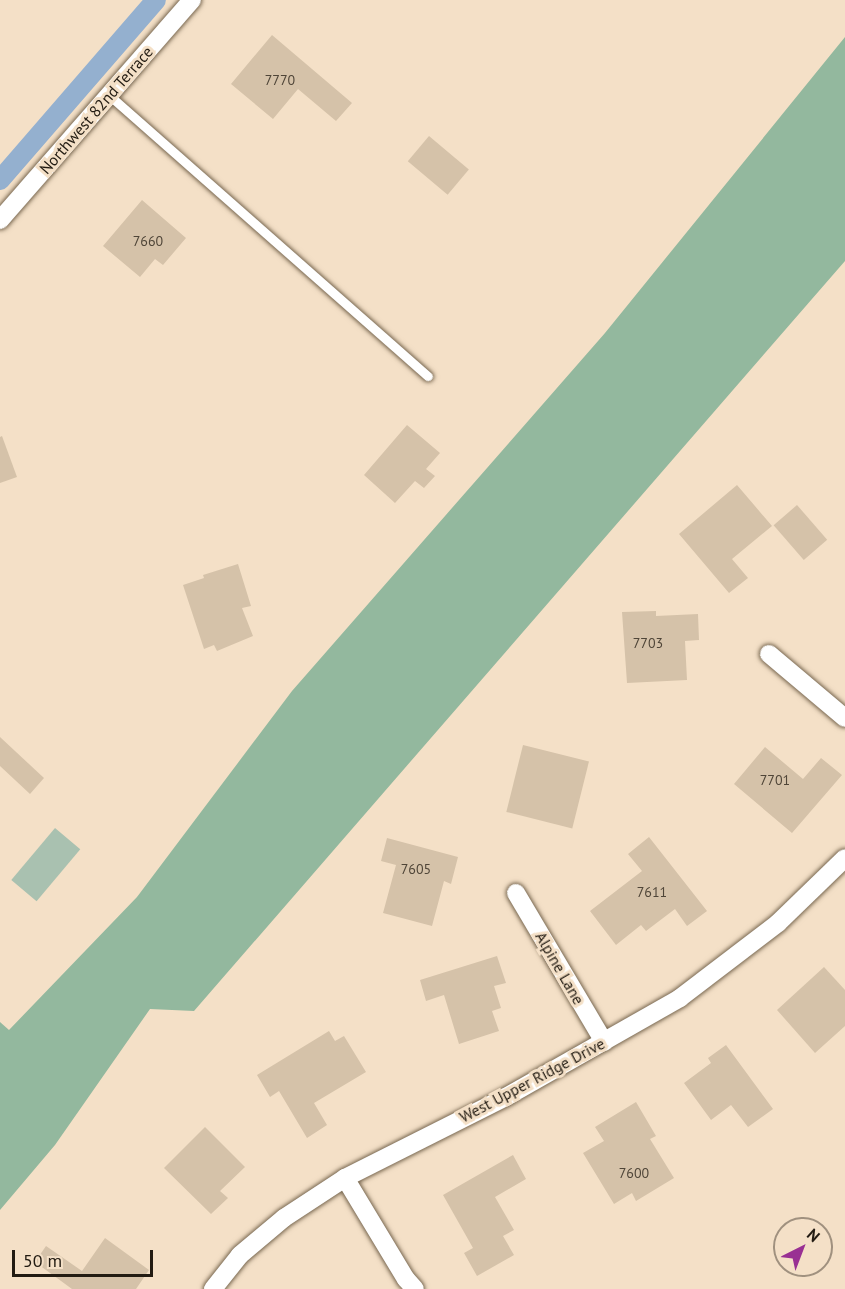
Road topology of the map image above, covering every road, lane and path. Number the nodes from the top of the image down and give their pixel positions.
1 (192, 0) edge
2 (109, 95) junction
3 (0, 220) edge
4 (428, 376) dead end
5 (769, 654) dead end
6 (845, 718) edge
7 (845, 858) edge
8 (516, 893) dead end
9 (604, 1042) junction
10 (345, 1178) junction
11 (213, 1289) edge
12 (415, 1289) edge

1 - 2 street, Northwest 82nd Terrace
2 - 3 street, Northwest 82nd Terrace
2 - 4 lane
5 - 6 street
7 - 9 street, West Upper Ridge Drive
8 - 9 street, Alpine Lane
9 - 10 street, West Upper Ridge Drive
10 - 11 street, West Upper Ridge Drive
10 - 12 street

